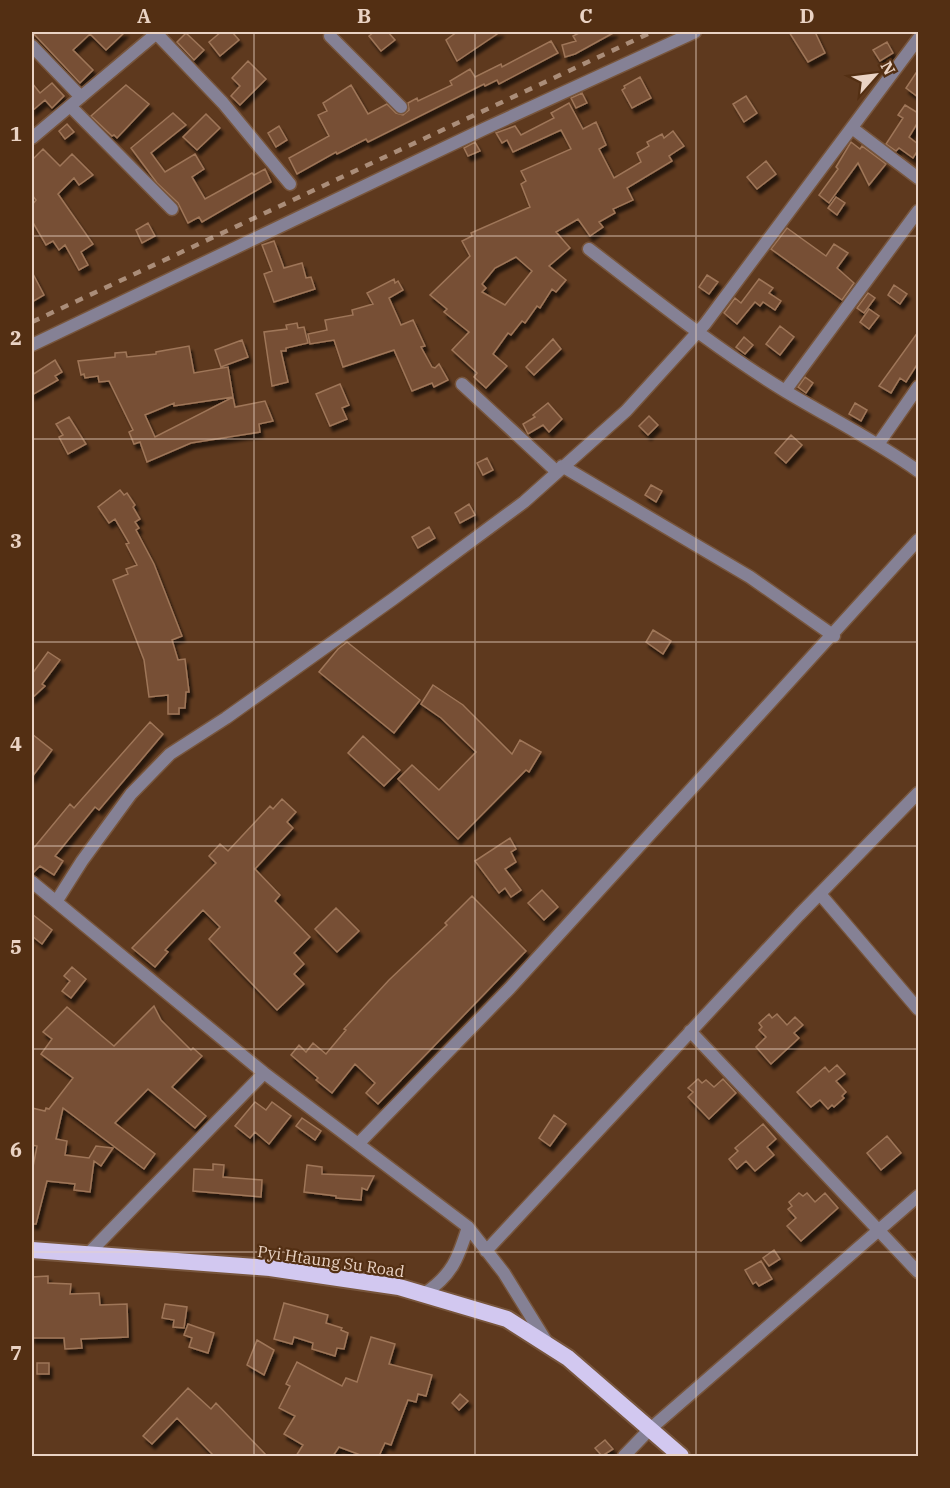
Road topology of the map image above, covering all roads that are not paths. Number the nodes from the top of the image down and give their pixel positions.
1 (157, 32) edge
2 (695, 32) edge
3 (328, 33) edge
4 (918, 39) edge
5 (32, 46) edge
6 (81, 97) junction
7 (70, 106) junction
8 (401, 107) dead end
9 (852, 128) junction
10 (32, 138) edge
11 (918, 178) edge
12 (290, 184) dead end
13 (172, 209) dead end
14 (918, 211) edge
15 (589, 249) dead end
16 (697, 333) junction
17 (32, 345) edge
18 (462, 384) dead end
19 (918, 387) edge
20 (785, 391) junction
21 (879, 443) junction
22 (559, 468) junction
23 (918, 471) edge
24 (918, 540) edge
25 (914, 555) edge
26 (834, 636) junction
27 (918, 793) edge
28 (32, 882) edge
29 (820, 894) junction
30 (56, 902) junction
31 (918, 1009) edge
32 (690, 1031) junction
33 (264, 1073) junction
34 (359, 1143) junction
35 (918, 1196) edge
36 (468, 1227) junction
37 (878, 1231) junction
38 (32, 1250) edge
39 (486, 1251) junction
40 (87, 1255) junction
41 (918, 1272) edge
42 (424, 1294) junction
43 (548, 1345) junction
44 (649, 1430) junction
45 (624, 1456) edge
46 (681, 1456) edge

1 - 6 street
1 - 12 street
2 - 17 street
3 - 8 street
4 - 9 street
5 - 6 street
6 - 7 street
7 - 10 street
7 - 13 street
9 - 11 street
9 - 16 street
14 - 20 street
15 - 16 street
16 - 20 street
16 - 22 street
18 - 22 street
19 - 21 street
20 - 21 street
21 - 23 street
22 - 26 street
22 - 30 street
24 - 25 street
25 - 26 street
26 - 34 street
27 - 29 street
28 - 30 street
29 - 31 street
29 - 32 street
30 - 33 street
32 - 37 street
32 - 39 street
33 - 34 street
33 - 40 street
34 - 36 street
35 - 37 street
36 - 39 street
36 - 42 street
37 - 41 street
37 - 44 street
38 - 40 highway, Pyi Htaung Su Road
39 - 43 street
40 - 42 highway, Pyi Htaung Su Road
42 - 43 highway, Pyi Htaung Su Road
43 - 44 highway, Pyi Htaung Su Road
44 - 45 street
44 - 46 highway, Pyi Htaung Su Road

